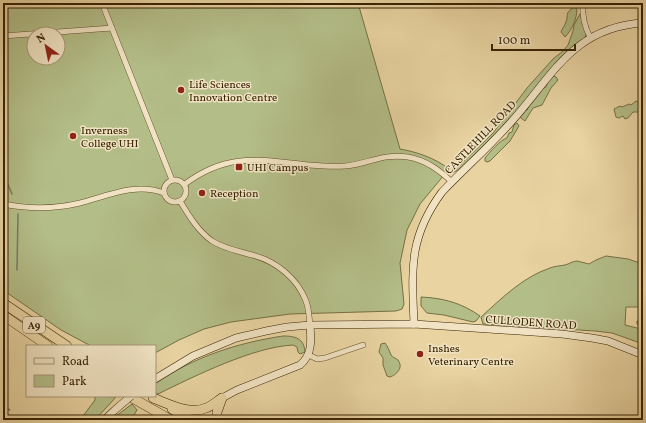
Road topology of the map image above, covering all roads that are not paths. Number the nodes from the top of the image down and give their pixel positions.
1 (102, 3) edge
2 (583, 3) edge
3 (643, 23) edge
4 (112, 28) junction
5 (3, 36) edge
6 (590, 37) junction
7 (172, 180) junction
8 (452, 182) junction
9 (184, 184) junction
10 (164, 193) junction
11 (180, 201) junction
12 (3, 204) edge
13 (3, 303) edge
14 (3, 315) edge
15 (414, 324) junction
16 (310, 325) junction
17 (47, 345) edge
18 (66, 345) edge
19 (363, 345) dead end
20 (309, 355) junction
21 (643, 355) edge
22 (156, 378) edge
23 (129, 397) edge
24 (132, 397) edge
25 (151, 397) edge
26 (222, 398) junction
27 (3, 416) edge
28 (16, 420) edge
29 (104, 420) edge
30 (171, 420) edge
31 (192, 420) edge
32 (217, 420) edge

1 - 4 street
2 - 6 street
3 - 6 main road, CASTLEHILL ROAD
4 - 5 street
4 - 7 street
6 - 8 main road, CASTLEHILL ROAD
7 - 9 street
7 - 10 street
8 - 9 street
8 - 15 main road, CASTLEHILL ROAD
9 - 11 street
10 - 11 street
10 - 12 street
11 - 16 street
13 - 18 highway, A9
14 - 17 highway, A9
15 - 16 main road, CULLODEN ROAD
15 - 21 main road, CULLODEN ROAD
16 - 20 main road
16 - 22 main road, CULLODEN ROAD
19 - 20 street
20 - 26 main road
23 - 29 main road, bridge
24 - 30 highway
25 - 26 highway
25 - 31 highway
26 - 32 highway
27 - 28 street

